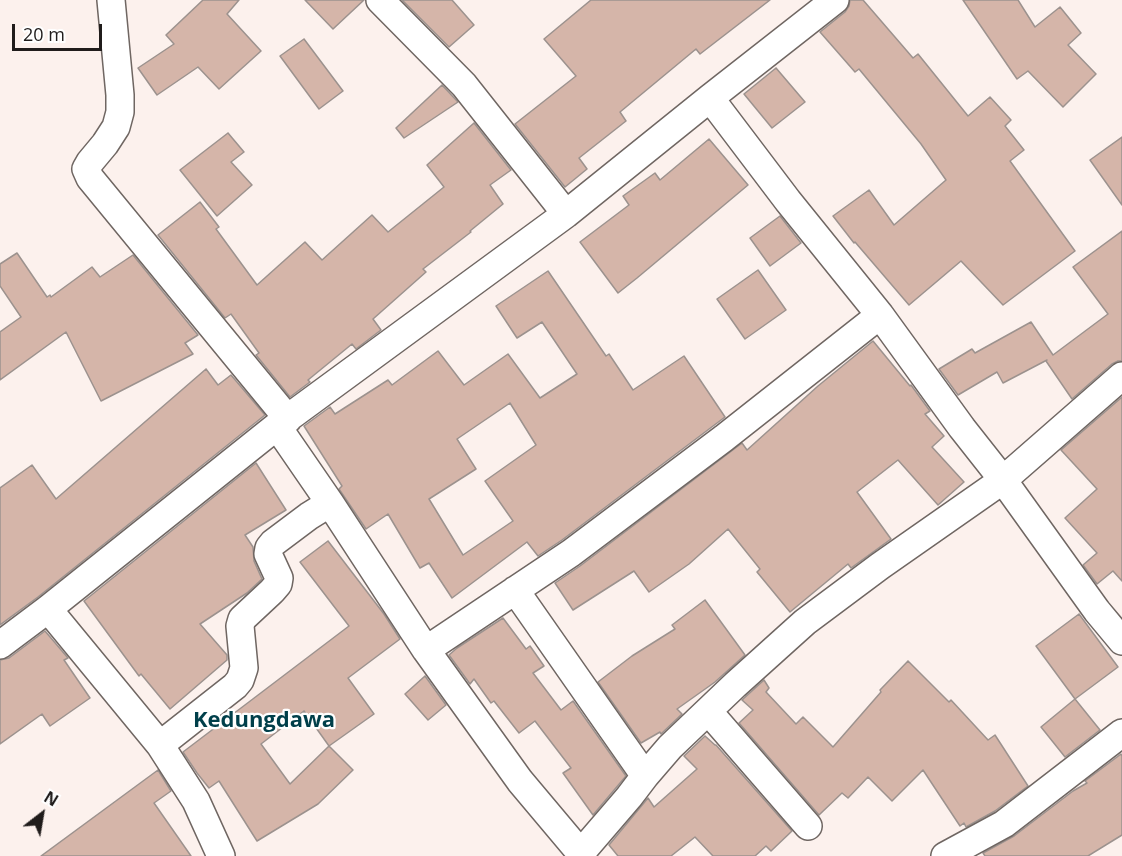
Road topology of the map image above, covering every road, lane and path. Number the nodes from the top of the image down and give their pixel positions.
1 (111, 0) edge
2 (380, 0) edge
3 (835, 0) edge
4 (710, 98) junction
5 (566, 214) junction
6 (880, 315) junction
7 (1122, 376) edge
8 (282, 422) junction
9 (1003, 480) junction
10 (330, 503) junction
11 (515, 590) junction
12 (48, 609) junction
13 (1122, 641) edge
14 (0, 645) edge
15 (426, 650) junction
16 (708, 711) junction
17 (1122, 733) edge
18 (160, 745) junction
19 (645, 777) junction
20 (808, 826) dead end
21 (582, 855) edge
22 (221, 856) edge
23 (945, 856) edge

1 - 8 street
2 - 5 street
3 - 4 street
4 - 5 street
4 - 6 street
5 - 8 street
6 - 9 street
6 - 11 street
7 - 9 street
8 - 10 street
8 - 12 street
9 - 13 street
9 - 16 street
10 - 15 street
10 - 18 street
11 - 15 street
11 - 19 street
12 - 14 street
12 - 18 street
15 - 21 street
16 - 19 street
16 - 20 street
17 - 23 street
18 - 22 street
19 - 21 street

